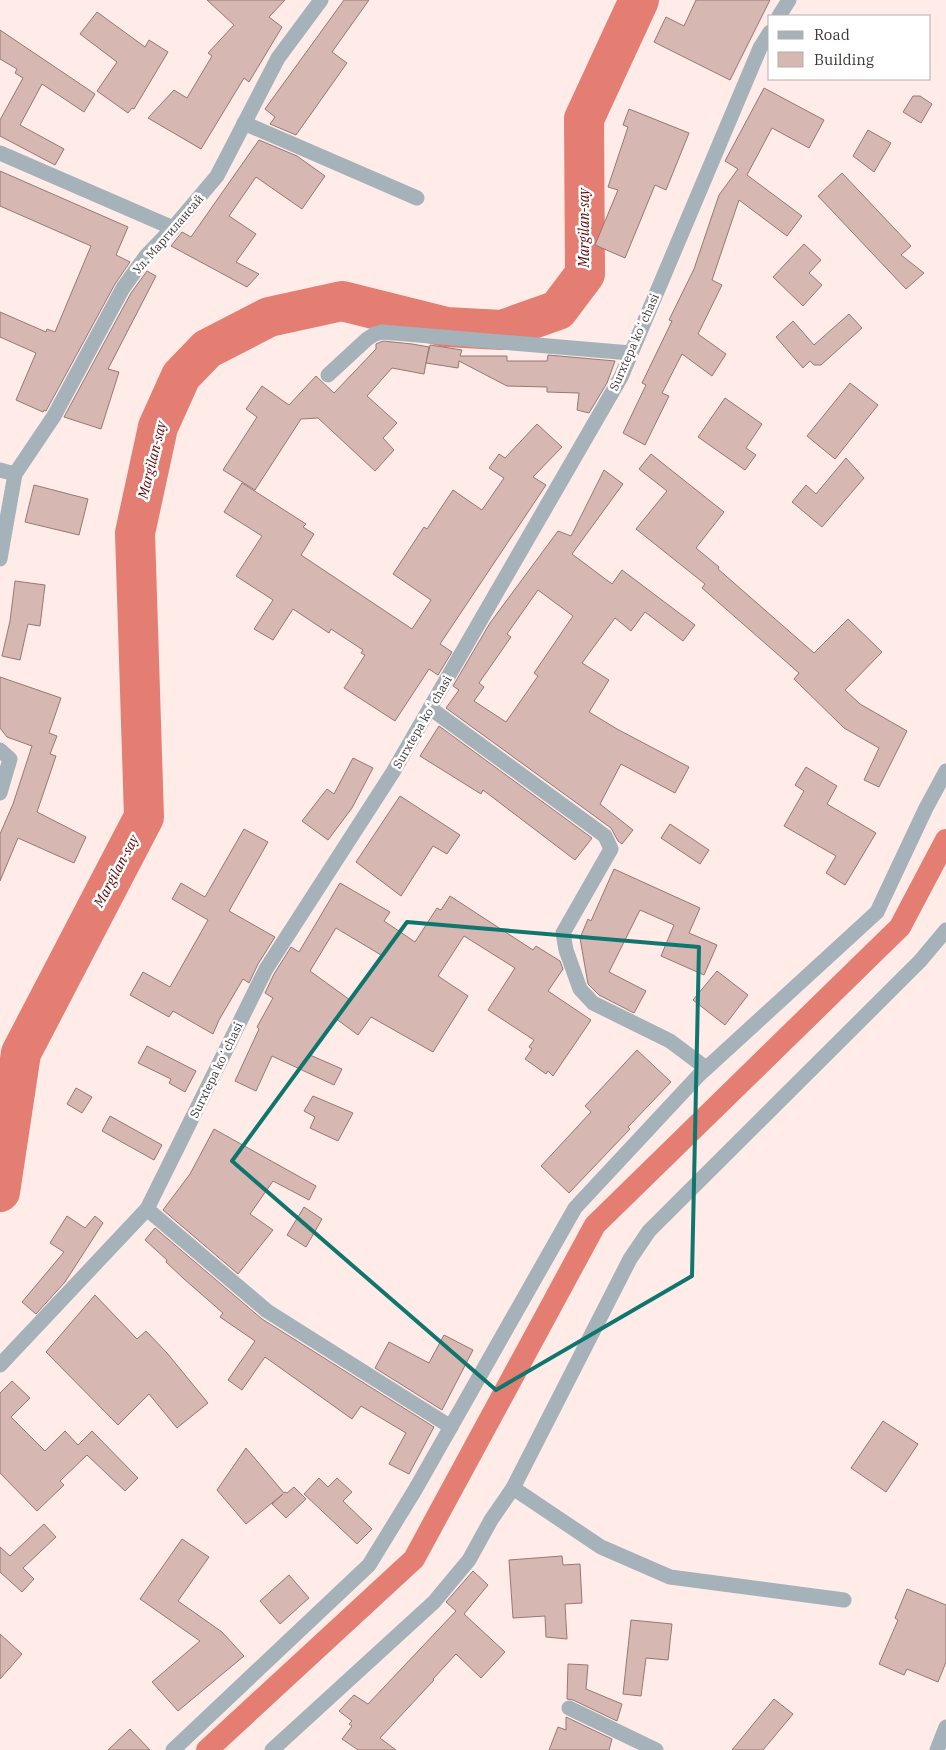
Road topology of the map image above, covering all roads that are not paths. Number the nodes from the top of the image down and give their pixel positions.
1 (321, 0) edge
2 (789, 0) edge
3 (780, 15) edge
4 (768, 35) edge
5 (244, 123) junction
6 (0, 153) edge
7 (417, 198) dead end
8 (173, 228) junction
9 (631, 353) junction
10 (328, 375) dead end
11 (0, 470) edge
12 (15, 474) junction
13 (0, 559) edge
14 (430, 708) junction
15 (0, 750) edge
16 (946, 771) edge
17 (0, 793) edge
18 (946, 930) edge
19 (706, 1068) junction
20 (147, 1209) junction
21 (0, 1365) edge
22 (451, 1427) junction
23 (513, 1488) junction
24 (844, 1600) dead end
25 (569, 1708) dead end
26 (946, 1727) edge
27 (173, 1750) edge
28 (272, 1750) edge
29 (656, 1750) edge
30 (937, 1750) edge

1 - 5 street, Ул. Маргилансай
2 - 3 street
4 - 9 street, Surxtepa koʻchasi
5 - 7 street
5 - 8 street, Ул. Маргилансай
6 - 8 street
8 - 12 street, Ул. Маргилансай
9 - 10 street
9 - 14 street, Surxtepa koʻchasi
11 - 12 street
12 - 13 street, Ул. Маргилансай
14 - 19 street
14 - 20 street, Surxtepa koʻchasi
15 - 17 street
16 - 19 street
18 - 23 street
19 - 22 street
20 - 21 street, Surxtepa koʻchasi
20 - 22 street
22 - 27 street
23 - 24 street
23 - 28 street
25 - 29 street
26 - 30 street

